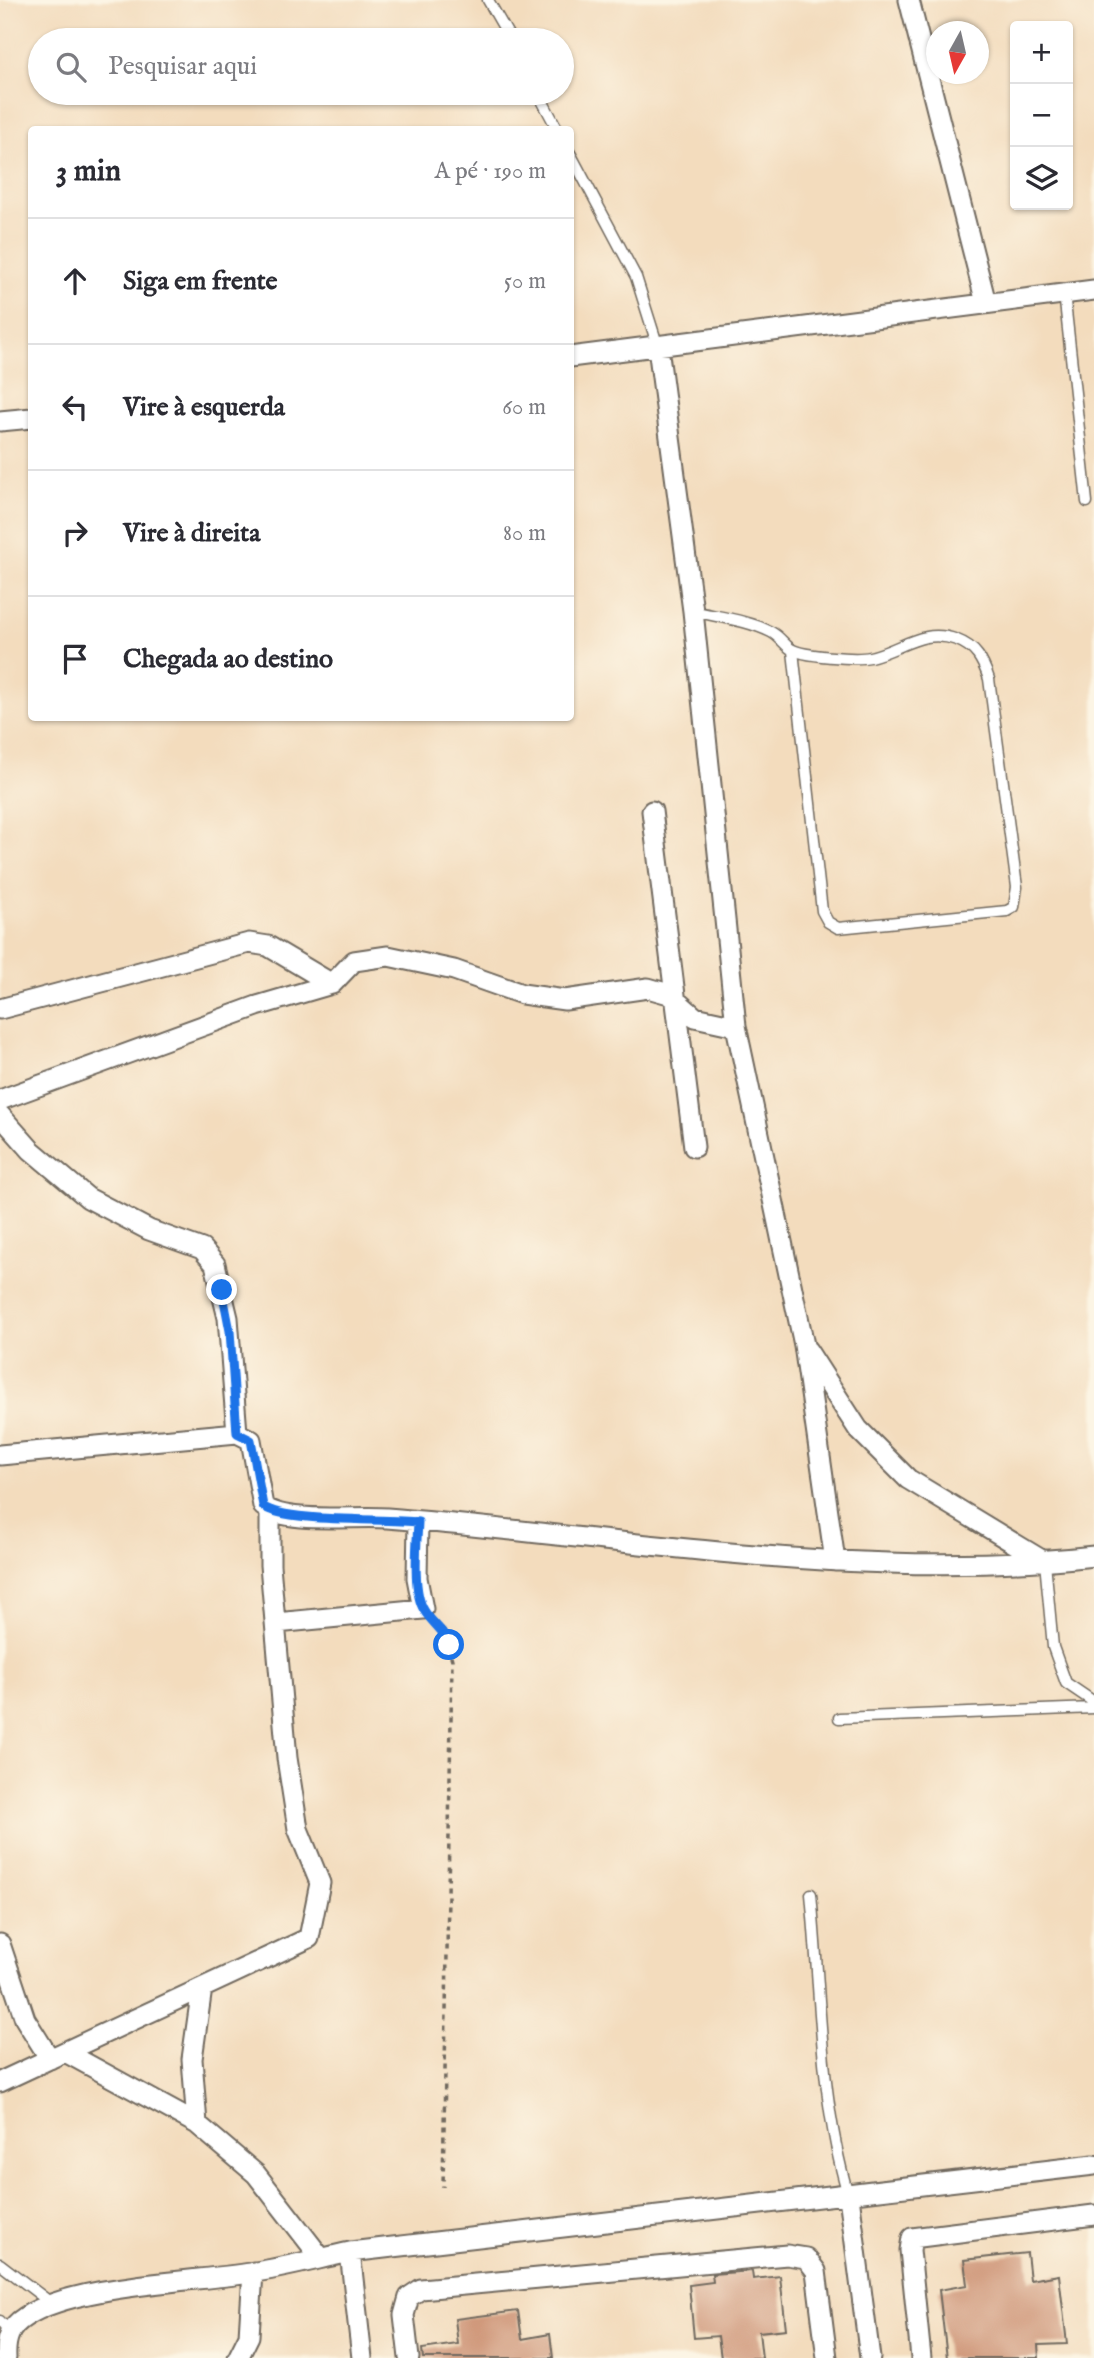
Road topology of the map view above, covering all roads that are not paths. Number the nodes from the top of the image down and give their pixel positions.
1 (488, 0) edge
2 (909, 0) edge
3 (504, 28) edge
4 (544, 105) edge
5 (556, 126) edge
6 (574, 161) edge
7 (1094, 290) edge
8 (1064, 293) junction
9 (986, 303) junction
10 (658, 347) junction
11 (574, 357) edge
12 (28, 418) edge
13 (0, 421) edge
14 (1087, 502) dead end
15 (693, 611) junction
16 (793, 651) junction
17 (652, 811) dead end
18 (332, 984) junction
19 (676, 1001) junction
20 (0, 1009) edge
21 (736, 1026) junction
22 (0, 1100) edge
23 (0, 1115) edge
24 (694, 1147) dead end
25 (804, 1345) junction
26 (237, 1433) junction
27 (0, 1455) edge
28 (270, 1512) junction
29 (418, 1522) junction
30 (1094, 1556) edge
31 (835, 1560) junction
32 (1045, 1562) junction
33 (276, 1623) junction
34 (1094, 1705) edge
35 (839, 1718) dead end
36 (811, 1894) dead end
37 (0, 1944) edge
38 (202, 1988) junction
39 (57, 2055) junction
40 (0, 2082) edge
41 (197, 2123) junction
42 (1094, 2165) edge
43 (849, 2196) junction
44 (1094, 2215) edge
45 (350, 2252) junction
46 (321, 2258) junction
47 (0, 2264) edge
48 (253, 2272) junction
49 (51, 2303) junction
50 (4, 2327) edge
51 (6, 2358) edge
52 (238, 2358) edge
53 (362, 2358) edge
54 (409, 2358) edge
55 (827, 2358) edge
56 (870, 2358) edge
57 (921, 2358) edge

1 - 3 lane
2 - 9 street
4 - 5 lane
6 - 10 lane
7 - 8 street
8 - 9 street
8 - 14 lane
9 - 10 street
10 - 11 street
10 - 15 street
12 - 13 street
15 - 16 lane
15 - 21 street
16 - 16 lane
17 - 19 street
18 - 19 street
18 - 20 street
18 - 22 street
19 - 21 street
19 - 24 street
21 - 25 street
23 - 26 street
25 - 31 street
25 - 32 street
26 - 27 street
26 - 28 street
28 - 29 street
28 - 33 street
29 - 31 street
29 - 33 street
30 - 32 street
31 - 32 street
32 - 34 lane
33 - 38 street
34 - 35 lane
36 - 43 lane
37 - 39 street
38 - 39 street
38 - 41 street
39 - 40 street
39 - 41 street
41 - 46 street
42 - 43 street
43 - 45 street
43 - 56 street
44 - 57 street
45 - 46 street
45 - 53 street
46 - 48 street
47 - 49 lane
48 - 49 street
48 - 52 street
49 - 50 street
50 - 51 street
54 - 55 street

